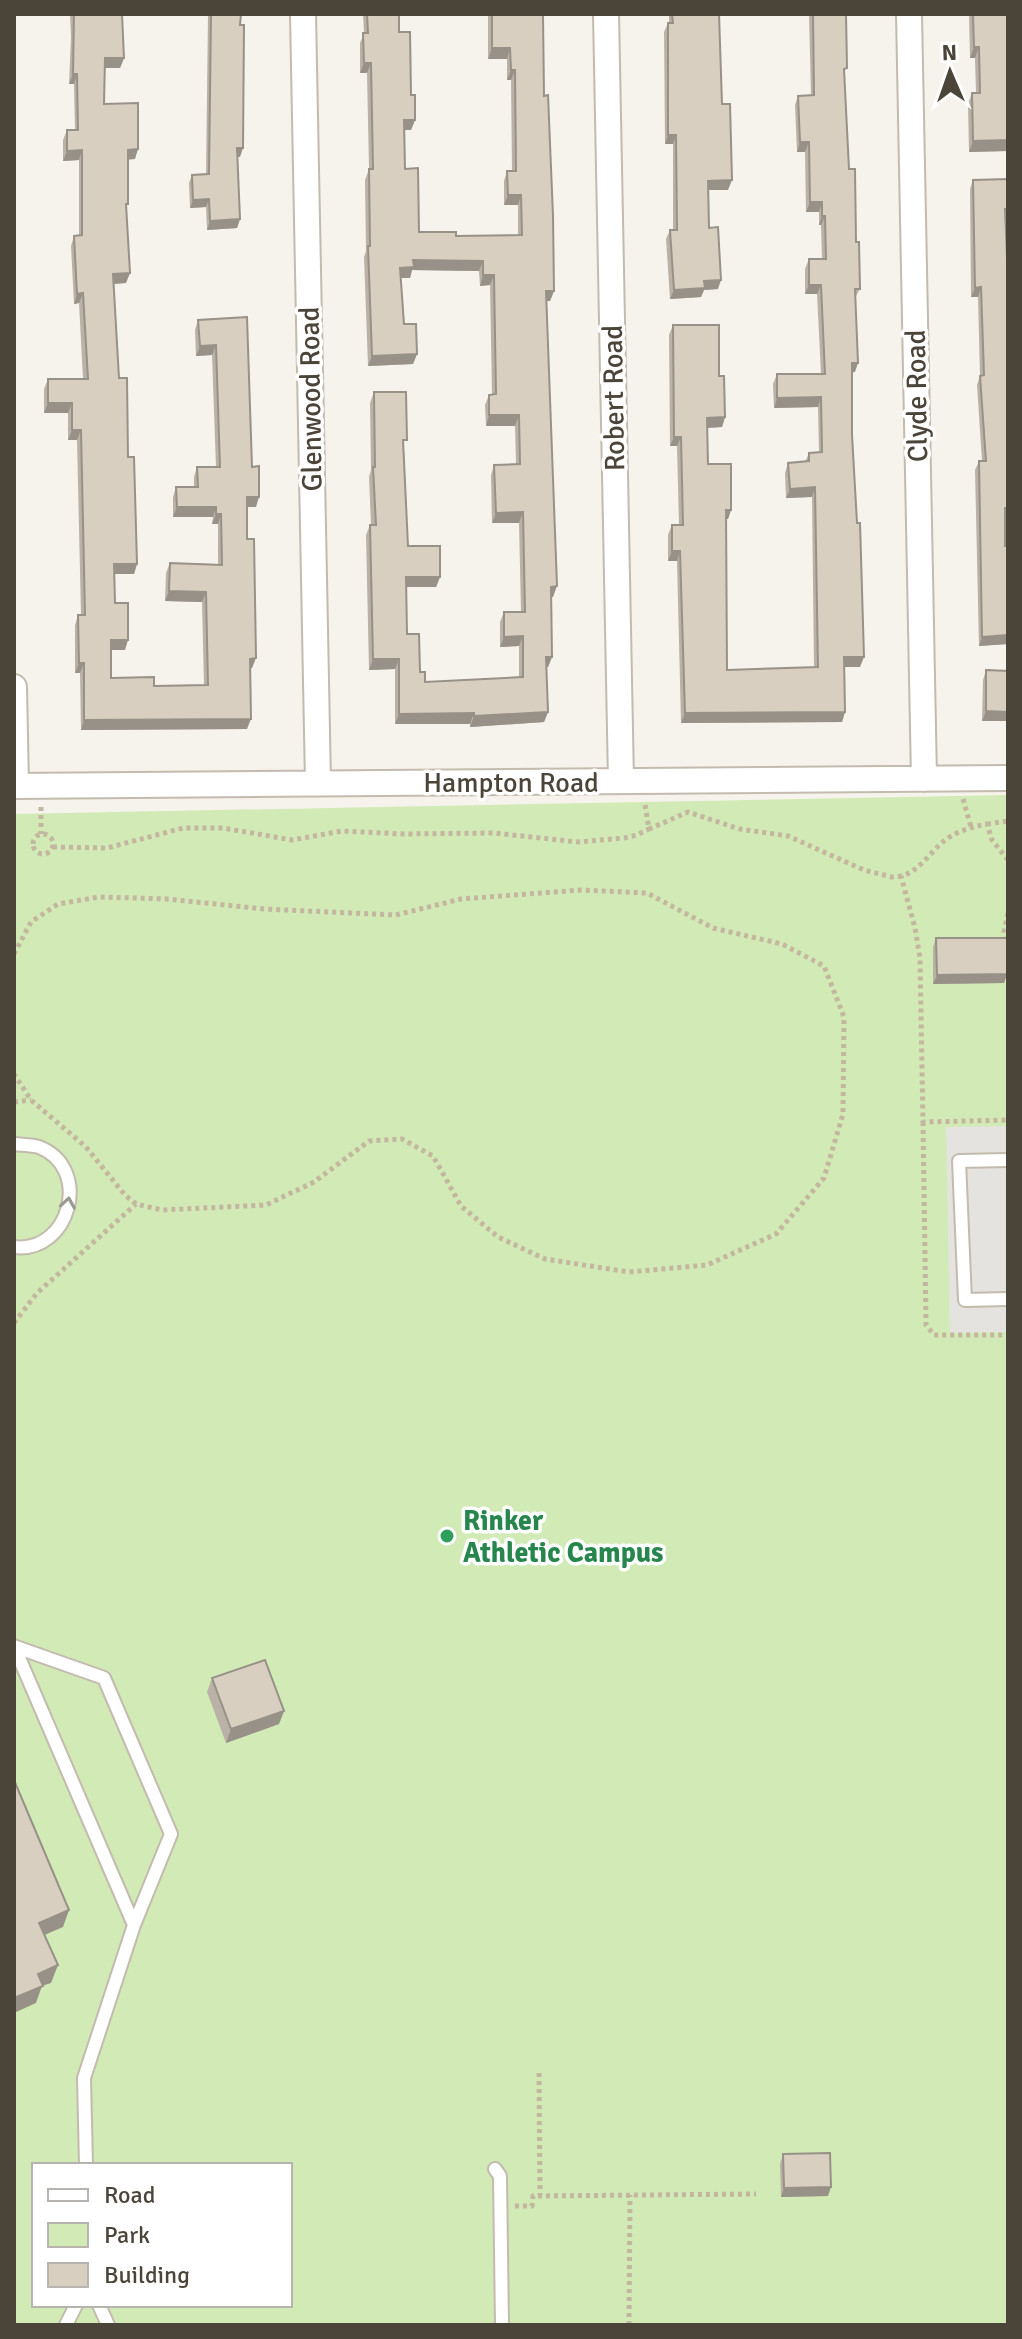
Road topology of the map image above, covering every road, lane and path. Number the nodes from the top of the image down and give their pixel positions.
1 (303, 14) edge
2 (606, 14) edge
3 (909, 14) edge
4 (14, 687) edge
5 (1008, 778) edge
6 (924, 779) junction
7 (633, 781) junction
8 (318, 783) junction
9 (15, 786) edge
10 (1008, 821) edge
11 (987, 824) junction
12 (649, 829) junction
13 (53, 847) junction
14 (1008, 860) edge
15 (901, 876) junction
16 (1008, 913) edge
17 (14, 954) edge
18 (1008, 959) edge
19 (14, 1074) edge
20 (31, 1100) junction
21 (14, 1102) edge
22 (1008, 1120) edge
23 (923, 1122) junction
24 (14, 1144) edge
25 (1008, 1160) edge
26 (136, 1204) junction
27 (16, 1250) edge
28 (1008, 1299) edge
29 (14, 1323) edge
30 (1008, 1335) edge
31 (15, 1646) edge
32 (134, 1925) junction
33 (539, 2073) dead end
34 (86, 2163) edge
35 (495, 2169) dead end
36 (756, 2194) dead end
37 (540, 2195) junction
38 (630, 2195) junction
39 (532, 2206) dead end
40 (75, 2307) edge
41 (66, 2325) edge
42 (502, 2325) edge
43 (629, 2325) edge

1 - 8 street, Glenwood Road
2 - 7 street, Robert Road
3 - 6 street, Clyde Road
4 - 9 street
5 - 6 street, Hampton Road
6 - 7 street, Hampton Road
7 - 8 street, Hampton Road
7 - 12 path
8 - 9 street, Hampton Road
10 - 11 path
11 - 14 path
11 - 15 path
12 - 13 path
12 - 15 path
13 - 13 path
15 - 23 path
16 - 18 path
17 - 26 path
19 - 20 path
20 - 21 path
20 - 26 path
22 - 23 path
23 - 30 path
27 -> 24 lane
25 - 28 lane
26 - 29 path
31 - 32 lane
31 - 32 lane
32 - 34 lane
33 - 37 path
35 - 42 lane
36 - 38 path
37 - 38 path
37 - 39 path
38 - 43 path
40 - 41 lane

